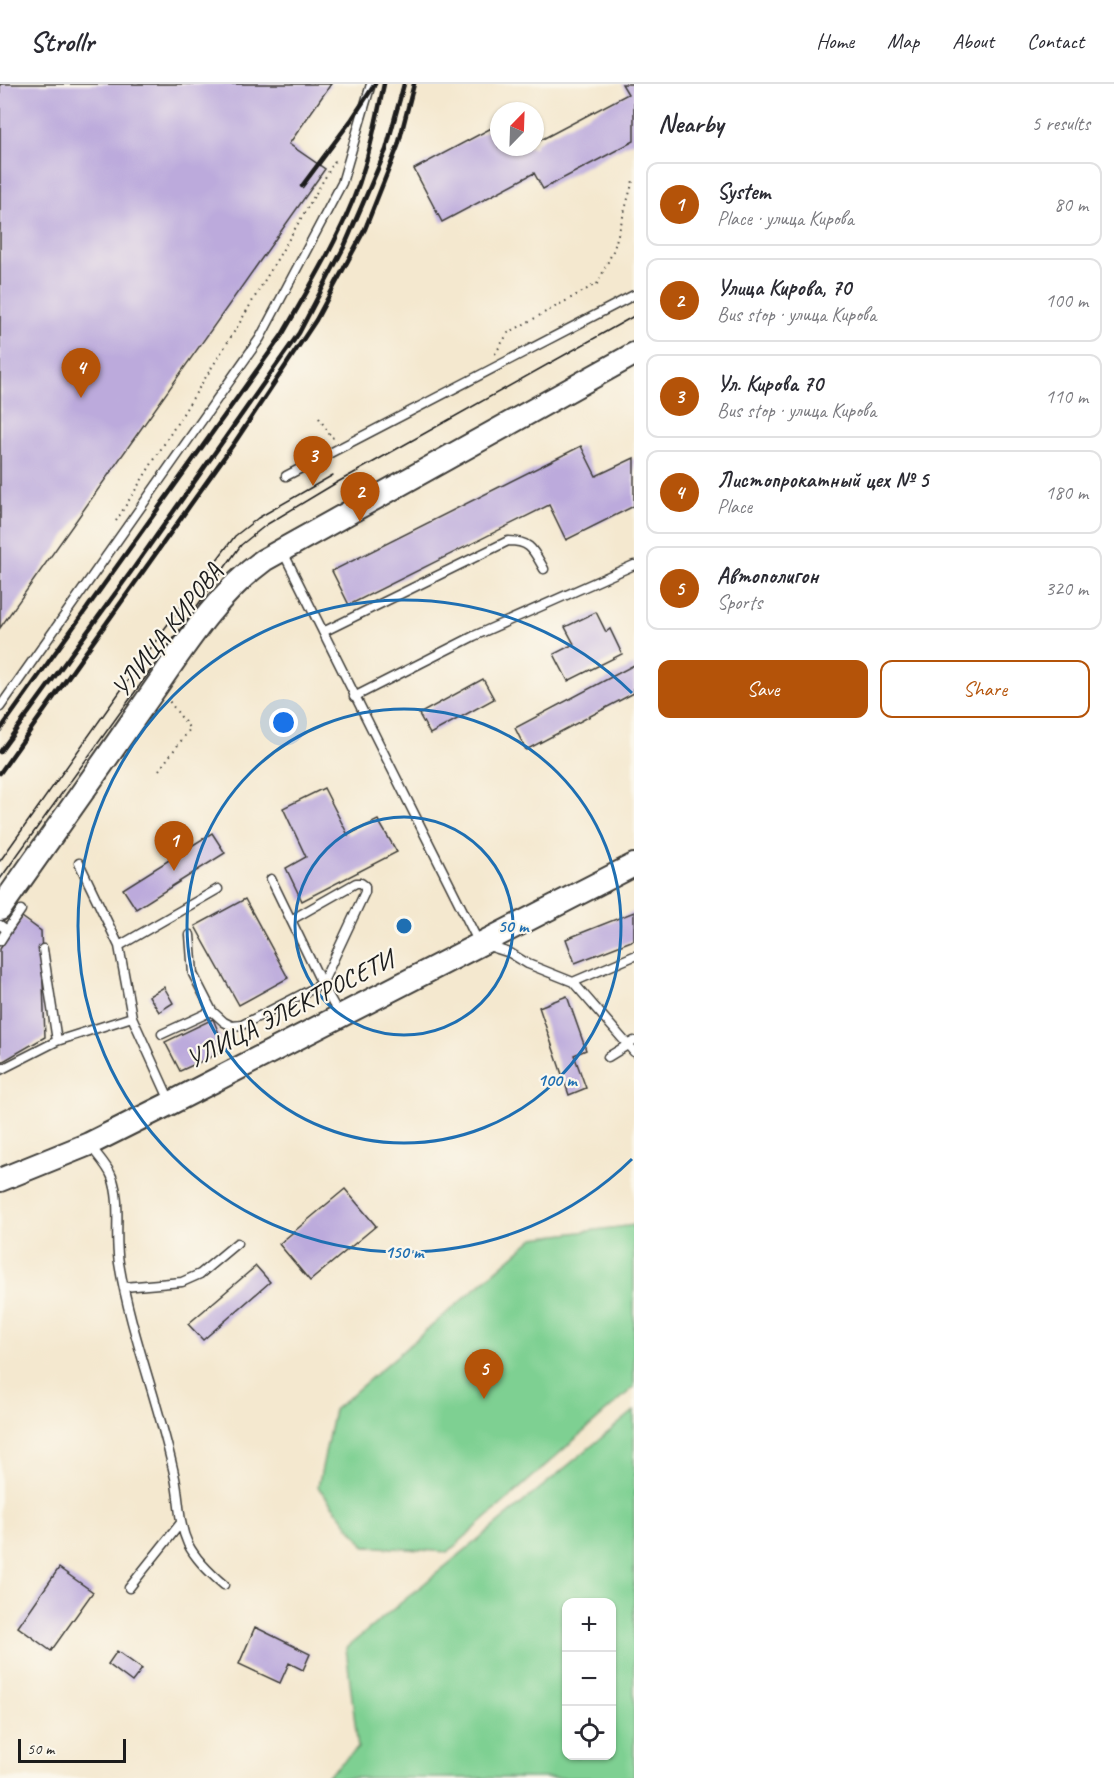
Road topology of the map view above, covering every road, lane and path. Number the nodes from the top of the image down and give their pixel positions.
1 (371, 84) edge
2 (340, 152) dead end
3 (634, 177) edge
4 (634, 295) edge
5 (634, 354) edge
6 (494, 356) dead end
7 (319, 418) dead end
8 (343, 434) dead end
9 (286, 476) dead end
10 (114, 522) dead end
11 (282, 550) junction
12 (634, 565) edge
13 (544, 568) dead end
14 (323, 632) junction
15 (166, 696) dead end
16 (354, 697) junction
17 (0, 707) edge
18 (159, 770) dead end
19 (79, 863) dead end
20 (634, 865) edge
21 (271, 879) dead end
22 (218, 889) dead end
23 (7, 918) edge
24 (291, 920) junction
25 (190, 935) dead end
26 (0, 940) edge
27 (478, 943) junction
28 (119, 946) junction
29 (43, 949) dead end
30 (634, 956) edge
31 (573, 982) junction
32 (322, 984) junction
33 (212, 1011) junction
34 (132, 1017) junction
35 (343, 1018) junction
36 (162, 1034) dead end
37 (57, 1041) junction
38 (632, 1046) edge
39 (608, 1057) dead end
40 (0, 1070) edge
41 (171, 1103) junction
42 (89, 1144) junction
43 (0, 1180) edge
44 (237, 1243) dead end
45 (124, 1287) junction
46 (180, 1524) junction
47 (224, 1585) dead end
48 (129, 1588) dead end

1 - 17 lane
2 - 10 path
3 - 6 path
4 - 9 lane
5 - 11 main road, УЛИЦА КИРОВА
7 - 8 path
11 - 14 lane
11 - 23 main road, УЛИЦА КИРОВА
12 - 16 lane
13 - 14 lane
14 - 16 lane
15 - 18 path
16 - 27 lane
19 - 28 lane
20 - 27 main road, УЛИЦА ЭЛЕКТРОСЕТИ
21 - 24 lane
22 - 28 lane
23 - 26 lane
24 - 32 lane
24 - 32 lane
25 - 33 lane
27 - 31 lane
27 - 35 main road, УЛИЦА ЭЛЕКТРОСЕТИ
28 - 34 lane
29 - 37 lane
30 - 31 lane
31 - 38 lane
32 - 33 lane
32 - 35 lane
33 - 36 lane
34 - 37 lane
34 - 41 lane
35 - 41 main road, УЛИЦА ЭЛЕКТРОСЕТИ
37 - 40 lane
38 - 39 lane
41 - 42 main road, УЛИЦА ЭЛЕКТРОСЕТИ
42 - 43 main road, УЛИЦА ЭЛЕКТРОСЕТИ
42 - 45 lane
44 - 45 lane
45 - 46 lane
46 - 47 lane
46 - 48 lane

